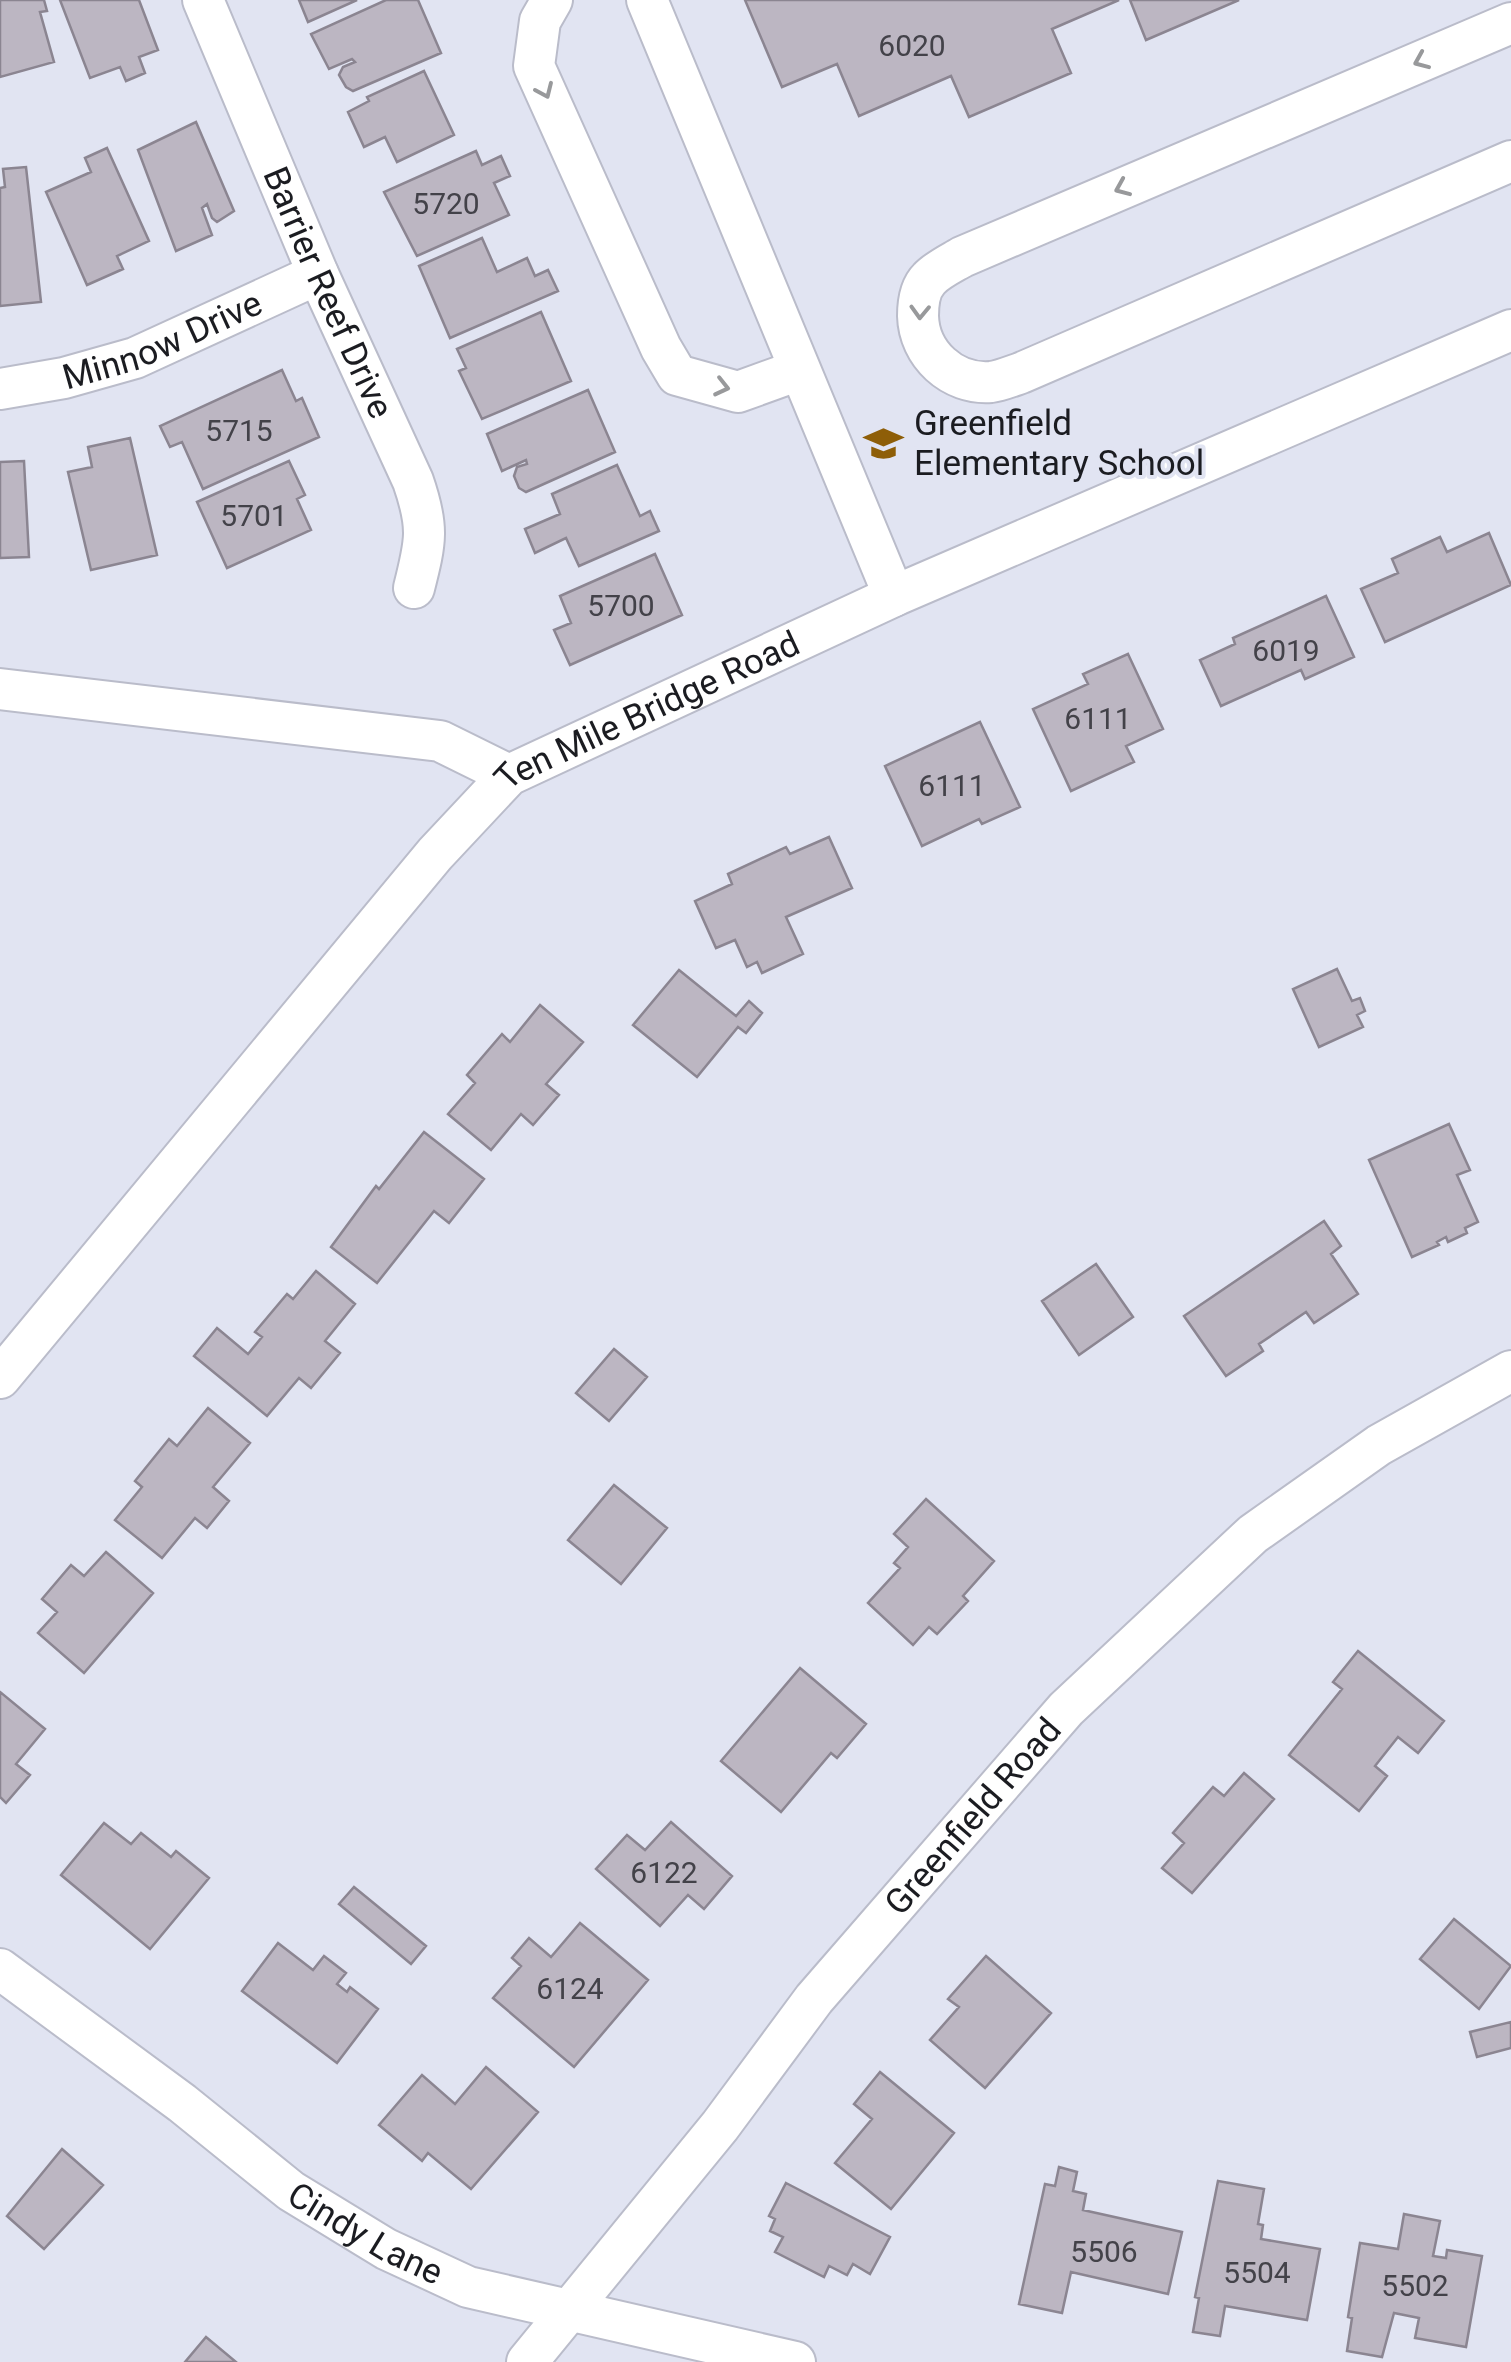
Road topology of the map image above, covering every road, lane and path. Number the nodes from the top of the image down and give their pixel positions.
1 (202, 0) edge
2 (552, 0) edge
3 (647, 0) edge
4 (1511, 22) edge
5 (1511, 161) edge
6 (318, 274) junction
7 (1511, 330) edge
8 (799, 370) junction
9 (0, 389) edge
10 (414, 588) dead end
11 (894, 596) junction
12 (0, 689) edge
13 (509, 775) junction
14 (1511, 1371) edge
15 (0, 1378) edge
16 (0, 1969) edge
17 (569, 2312) junction
18 (527, 2362) edge
19 (795, 2362) edge

1 - 6 street, Barrier Reef Drive
2 -> 8 street
3 - 8 street
4 -> 5 street
6 - 9 street, Minnow Drive
6 - 10 street, Barrier Reef Drive
7 - 11 street, Ten Mile Bridge Road
8 - 11 street
11 - 13 street, Ten Mile Bridge Road
12 - 13 street
13 - 15 street, Ten Mile Bridge Road
14 - 17 street, Greenfield Road
16 - 17 street, Cindy Lane
17 - 18 street, Greenfield Road
17 - 19 street, Cindy Lane

